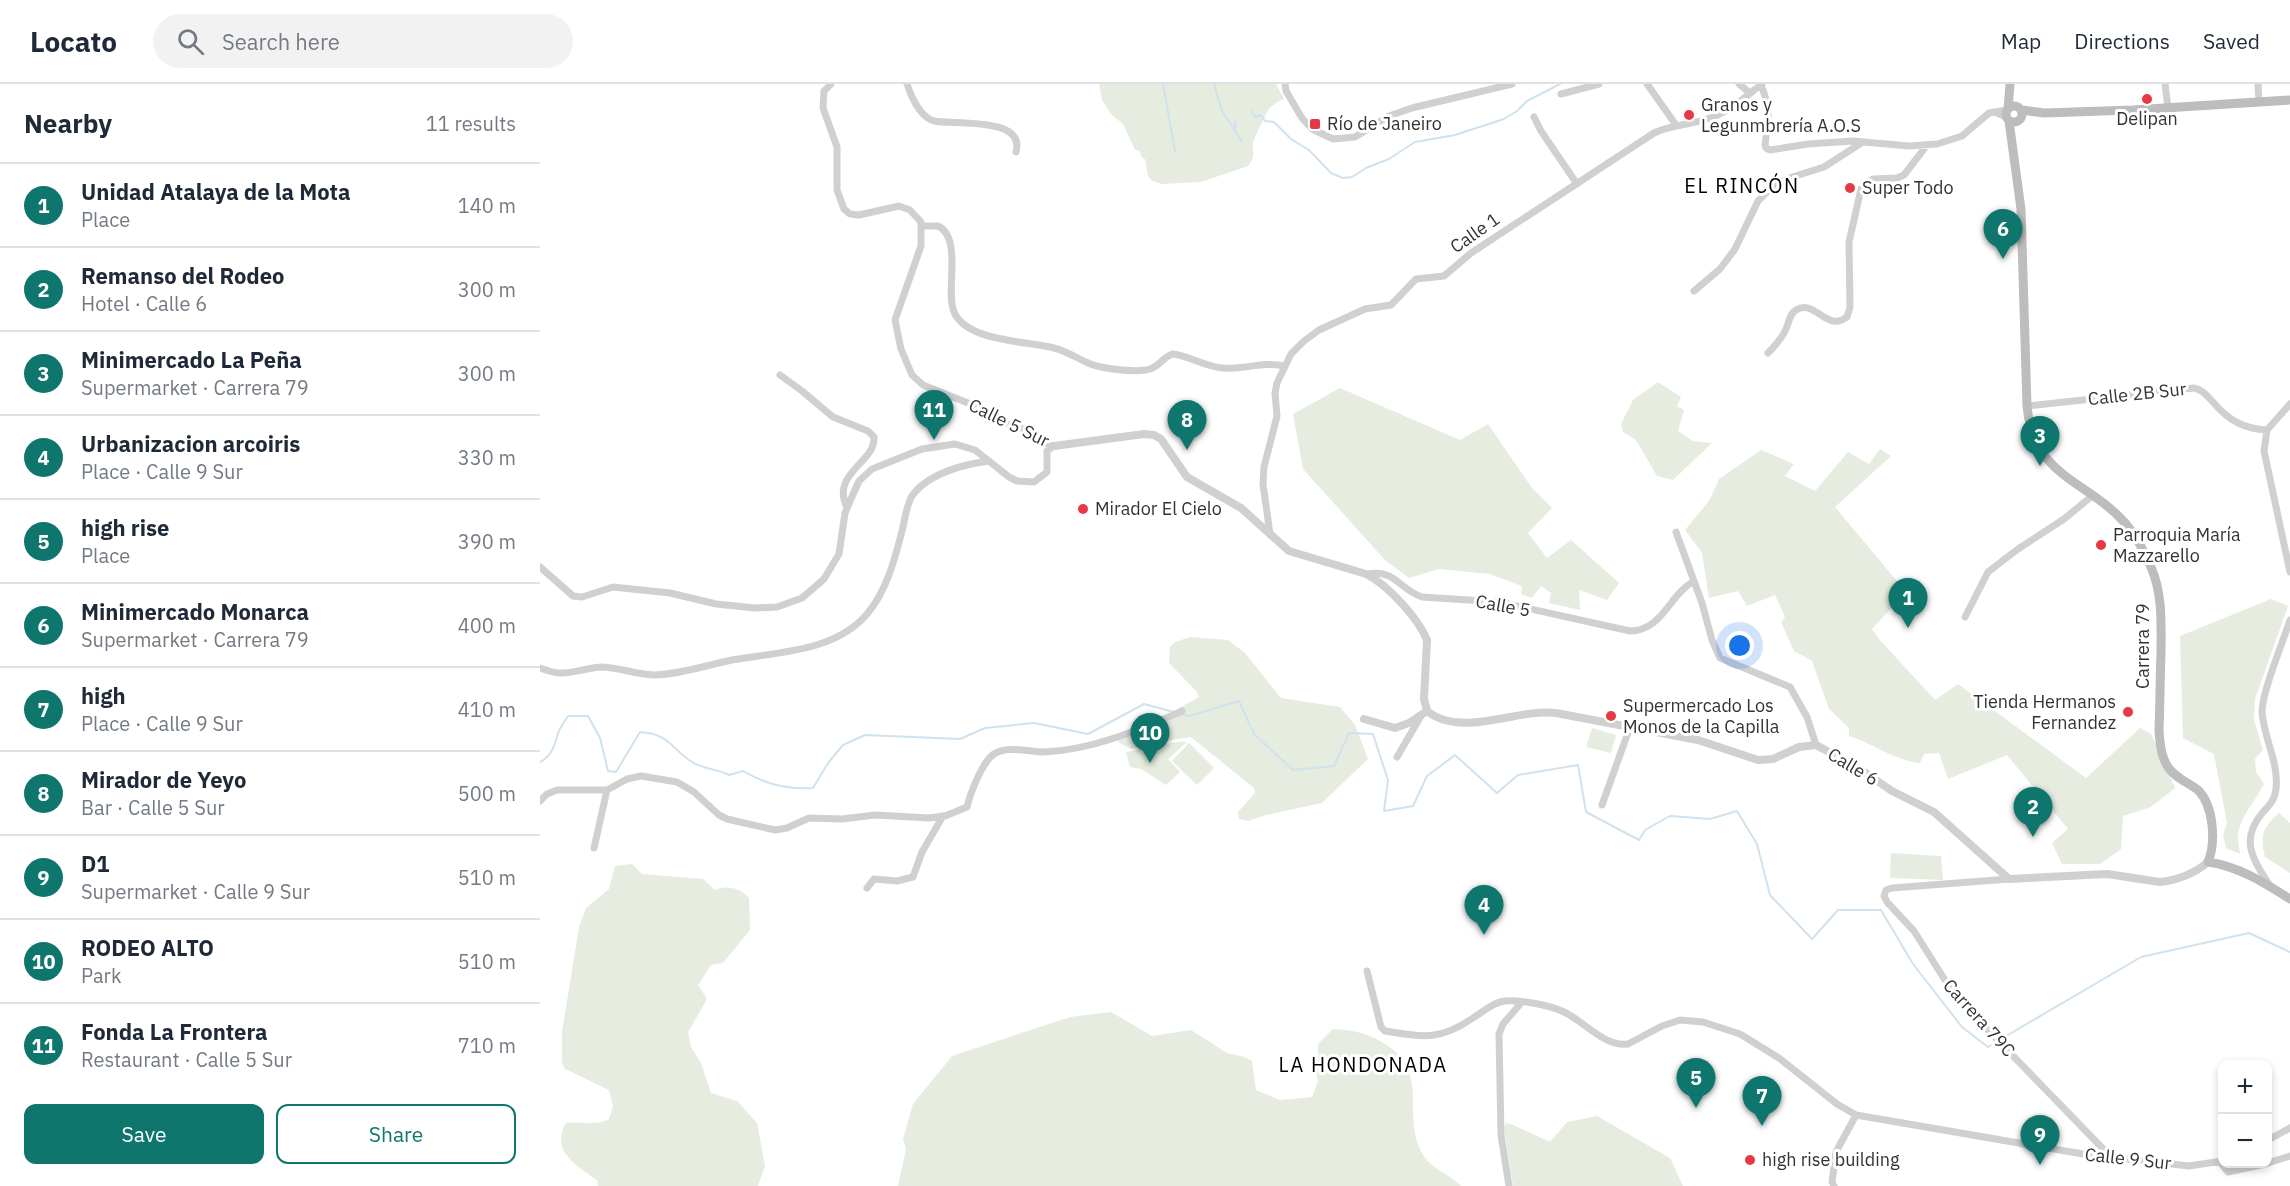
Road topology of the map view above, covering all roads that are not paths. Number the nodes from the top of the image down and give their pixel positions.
1 (831, 84) edge
2 (907, 84) edge
3 (1285, 84) edge
4 (1512, 84) edge
5 (1599, 84) edge
6 (1647, 84) edge
7 (1739, 84) edge
8 (1761, 84) edge
9 (2010, 84) edge
10 (2165, 84) edge
11 (2258, 84) edge
12 (1750, 93) junction
13 (1561, 94) dead end
14 (2290, 100) edge
15 (2259, 102) junction
16 (2168, 108) junction
17 (2013, 114) junction
18 (1534, 117) dead end
19 (1676, 125) junction
20 (1865, 141) junction
21 (1927, 145) junction
22 (1016, 152) dead end
23 (1577, 184) junction
24 (921, 226) junction
25 (1694, 291) dead end
26 (1768, 353) dead end
27 (1284, 366) junction
28 (780, 375) dead end
29 (2290, 404) edge
30 (2027, 406) junction
31 (2267, 430) junction
32 (1054, 446) junction
33 (988, 460) junction
34 (2092, 496) junction
35 (847, 507) junction
36 (1676, 532) dead end
37 (1270, 534) junction
38 (540, 567) edge
39 (2290, 572) edge
40 (1366, 574) junction
41 (1694, 581) junction
42 (1965, 617) dead end
43 (2290, 620) edge
44 (540, 668) edge
45 (1182, 711) dead end
46 (1425, 712) junction
47 (1364, 719) dead end
48 (1630, 727) junction
49 (1816, 745) junction
50 (1397, 757) dead end
51 (607, 790) junction
52 (540, 801) edge
53 (1602, 805) dead end
54 (943, 816) junction
55 (594, 848) dead end
56 (2208, 862) junction
57 (2009, 879) junction
58 (2271, 887) junction
59 (867, 888) dead end
60 (2290, 899) edge
61 (1367, 971) dead end
62 (1521, 1003) junction
63 (1856, 1115) junction
64 (2290, 1128) edge
65 (2090, 1137) junction
66 (2272, 1138) edge
67 (2083, 1154) junction
68 (2290, 1156) edge
69 (2112, 1158) junction
70 (2272, 1161) edge
71 (2218, 1162) edge
72 (2225, 1168) edge
73 (2245, 1168) edge
74 (1509, 1186) edge
75 (1834, 1186) edge

1 - 24 street
2 - 22 street
3 - 4 street
5 - 13 street
6 - 19 street
7 - 12 street
8 - 12 street
8 - 20 street
9 - 17 main road
10 - 16 street
11 - 15 street
12 - 19 street, Calle 1
14 - 15 main road
15 - 16 main road
16 - 17 main road
17 - 21 street
17 - 30 main road, Carrera 79
18 - 23 street
19 - 23 street, Calle 1
20 - 21 street
20 - 25 street
21 - 26 street
23 - 27 street, Calle 1
24 - 27 street
24 - 32 street, Calle 5 Sur
27 - 37 street, Calle 1
28 - 35 street
29 - 31 street
30 - 31 street, Calle 2B Sur
30 - 34 main road, Carrera 79
31 - 39 street
32 - 33 street
32 - 37 street, Calle 5 Sur
33 - 35 street
33 - 44 street
34 - 42 street
34 - 56 main road, Carrera 79
35 - 38 street
36 - 41 street
37 - 40 street, Calle 5 Sur
40 - 41 street, Calle 5
40 - 46 street
41 - 49 street
43 - 58 street
45 - 54 street
46 - 47 street
46 - 48 street, Calle 6
46 - 50 street
48 - 49 street, Calle 6
48 - 53 street
49 - 57 street, Calle 6
51 - 52 street
51 - 54 street
51 - 55 street
54 - 59 street
56 - 57 street
56 - 58 main road
57 - 65 street, Carrera 79C
58 - 60 main road
61 - 62 street, Calle 9 Sur
62 - 63 street, Calle 9 Sur
62 - 74 street
63 - 67 street, Calle 9 Sur
63 - 75 street
64 - 66 street
65 - 67 street
65 - 69 street, Carrera 79C
67 - 69 street, Calle 9 Sur
68 - 70 street
69 - 71 street, Calle 9 Sur
72 - 73 street

